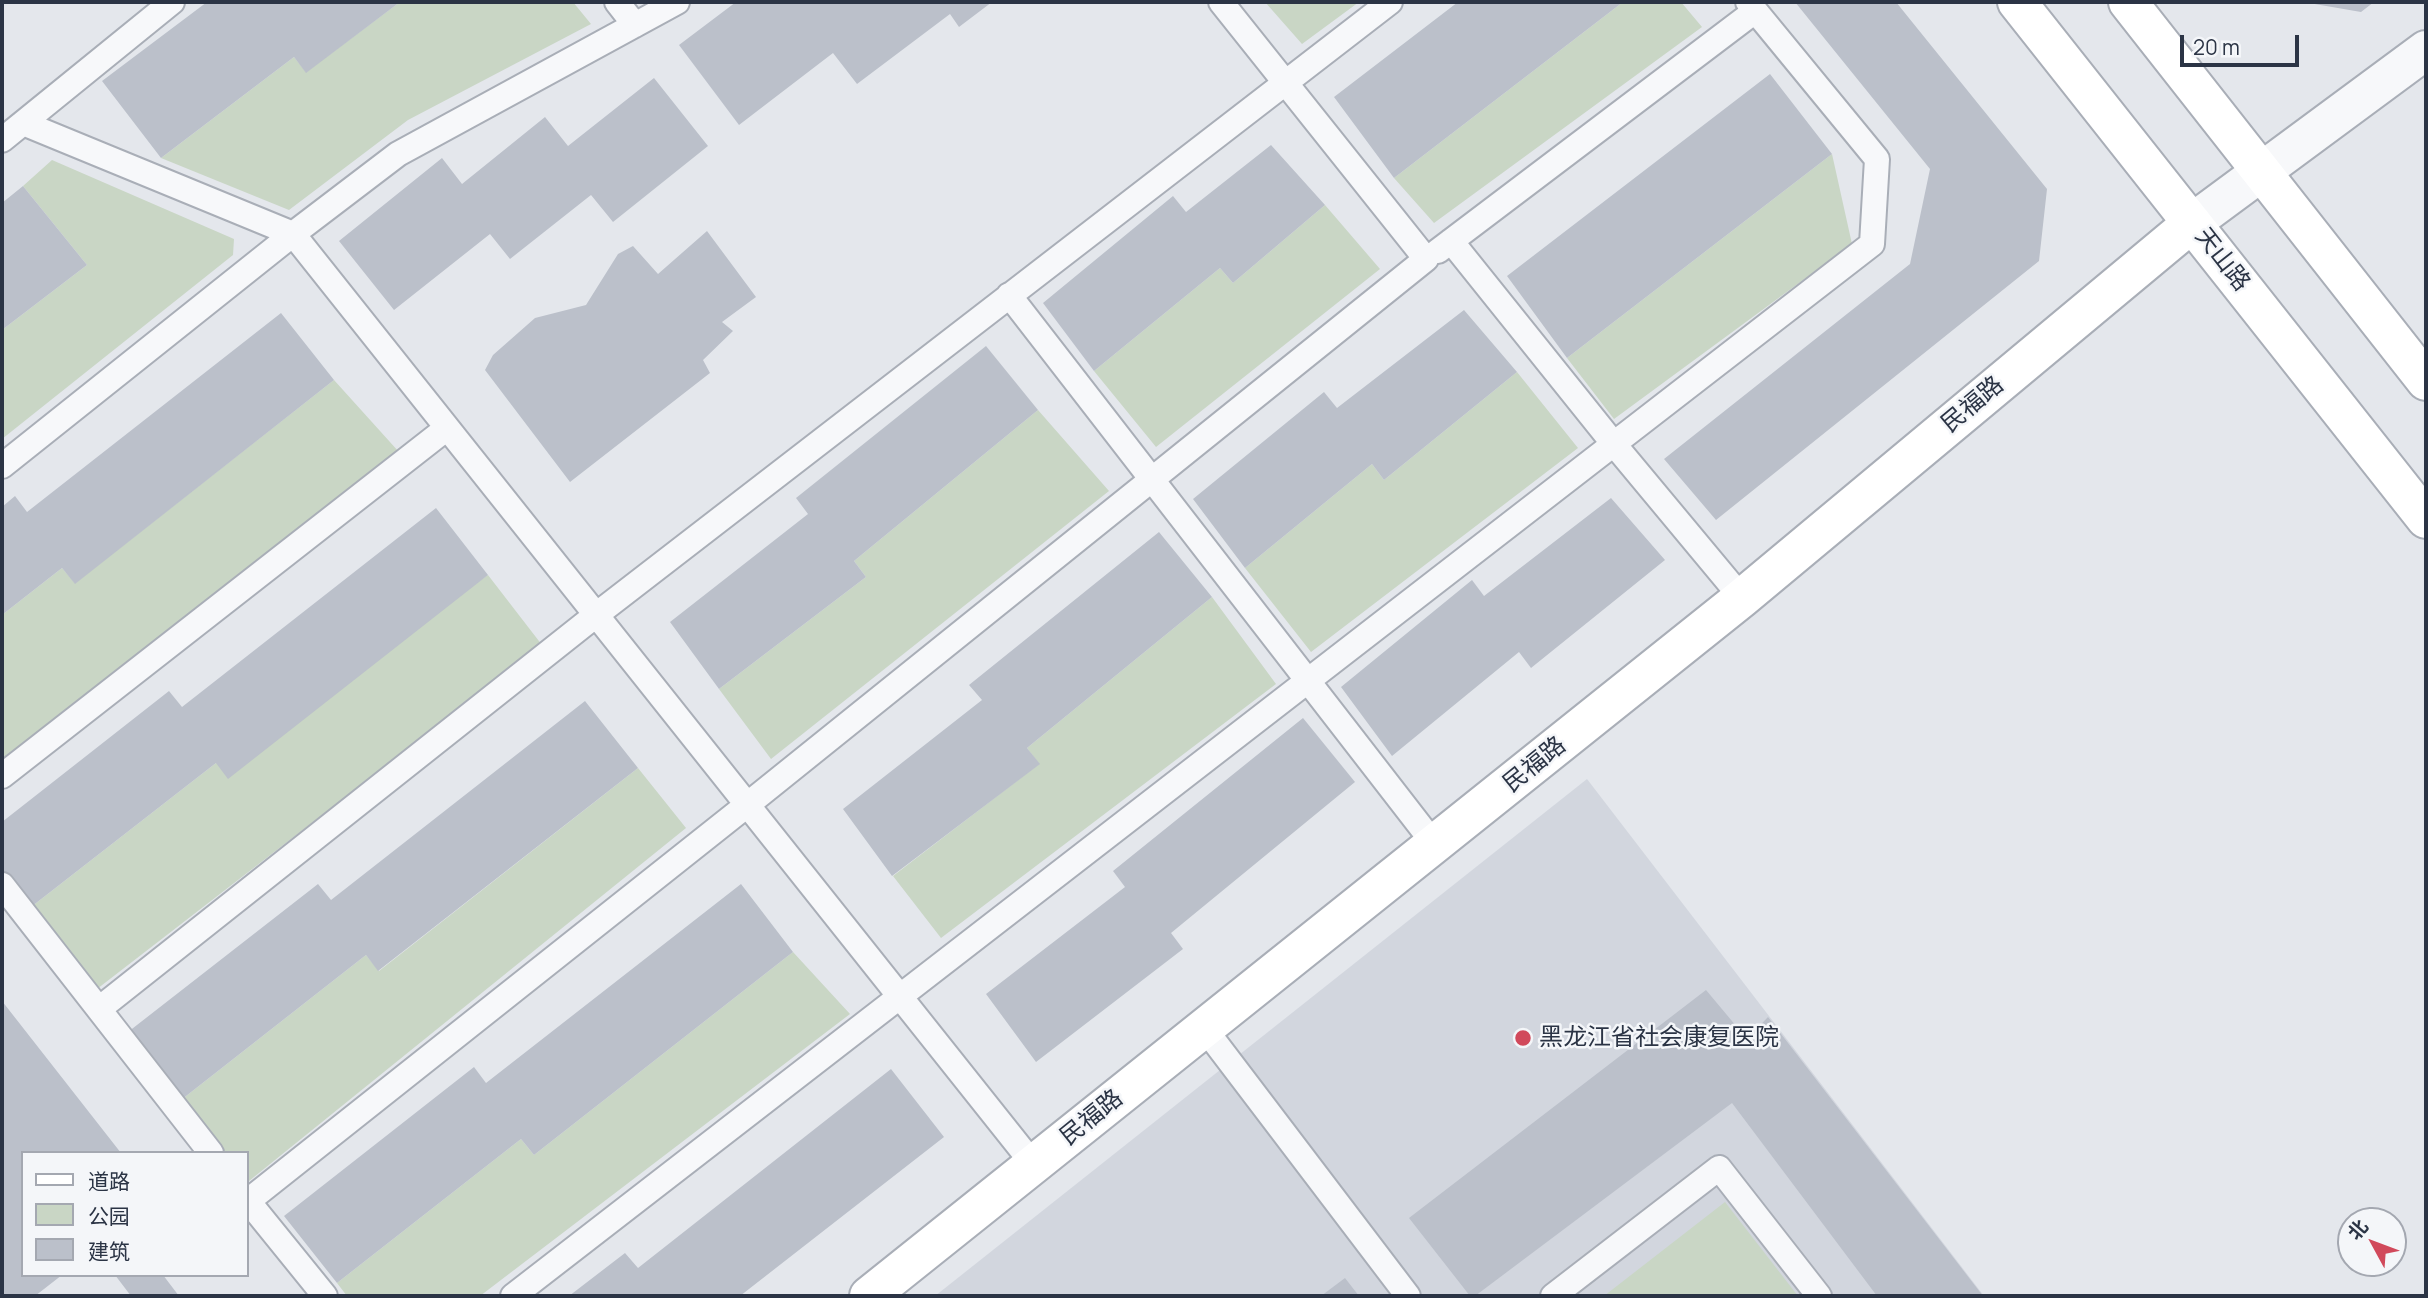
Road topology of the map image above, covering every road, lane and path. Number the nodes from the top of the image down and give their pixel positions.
1 (172, 2) edge
2 (617, 2) edge
3 (677, 2) edge
4 (1221, 2) edge
5 (1390, 2) edge
6 (2017, 2) edge
7 (2129, 2) edge
8 (1751, 7) edge
9 (635, 25) junction
10 (2426, 50) edge
11 (1285, 82) junction
12 (23, 123) junction
13 (2, 140) edge
14 (2262, 172) junction
15 (2192, 223) junction
16 (293, 234) junction
17 (1451, 241) junction
18 (1426, 259) junction
19 (1009, 295) junction
20 (2426, 381) edge
21 (447, 428) junction
22 (1613, 443) junction
23 (2, 466) edge
24 (1153, 479) junction
25 (2426, 519) edge
26 (1742, 598) junction
27 (596, 615) junction
28 (1307, 680) junction
29 (2, 776) edge
30 (747, 805) junction
31 (1435, 845) junction
32 (2, 885) edge
33 (99, 1009) junction
34 (1205, 1028) junction
35 (209, 1151) edge
36 (1034, 1165) junction
37 (248, 1200) edge
38 (325, 1296) edge
39 (513, 1296) edge
40 (869, 1296) edge
41 (1408, 1296) edge
42 (1553, 1296) edge
43 (1819, 1296) edge

1 - 12 lane
2 - 9 lane
3 - 9 lane
4 - 11 lane
5 - 11 lane
6 - 15 street, 天山路
7 - 14 street
8 - 17 lane
8 - 22 lane
9 - 16 lane
10 - 14 street
11 - 18 lane
11 - 19 lane
12 - 13 lane
12 - 16 lane
14 - 15 street
14 - 20 street
15 - 25 street, 天山路
15 - 26 street, 民福路
16 - 21 lane
16 - 23 lane
17 - 18 lane
17 - 22 lane
18 - 24 lane
19 - 24 lane
19 - 27 lane
21 - 27 lane
21 - 29 lane
22 - 26 lane
22 - 28 lane
24 - 28 lane
24 - 30 lane
26 - 31 street, 民福路
27 - 30 lane
27 - 33 lane
28 - 31 lane
28 - 39 lane
30 - 36 lane
30 - 37 lane
31 - 34 street, 民福路
32 - 33 lane
33 - 35 lane
34 - 36 street, 民福路
34 - 41 lane
36 - 40 street, 民福路
37 - 38 lane
42 - 43 lane

